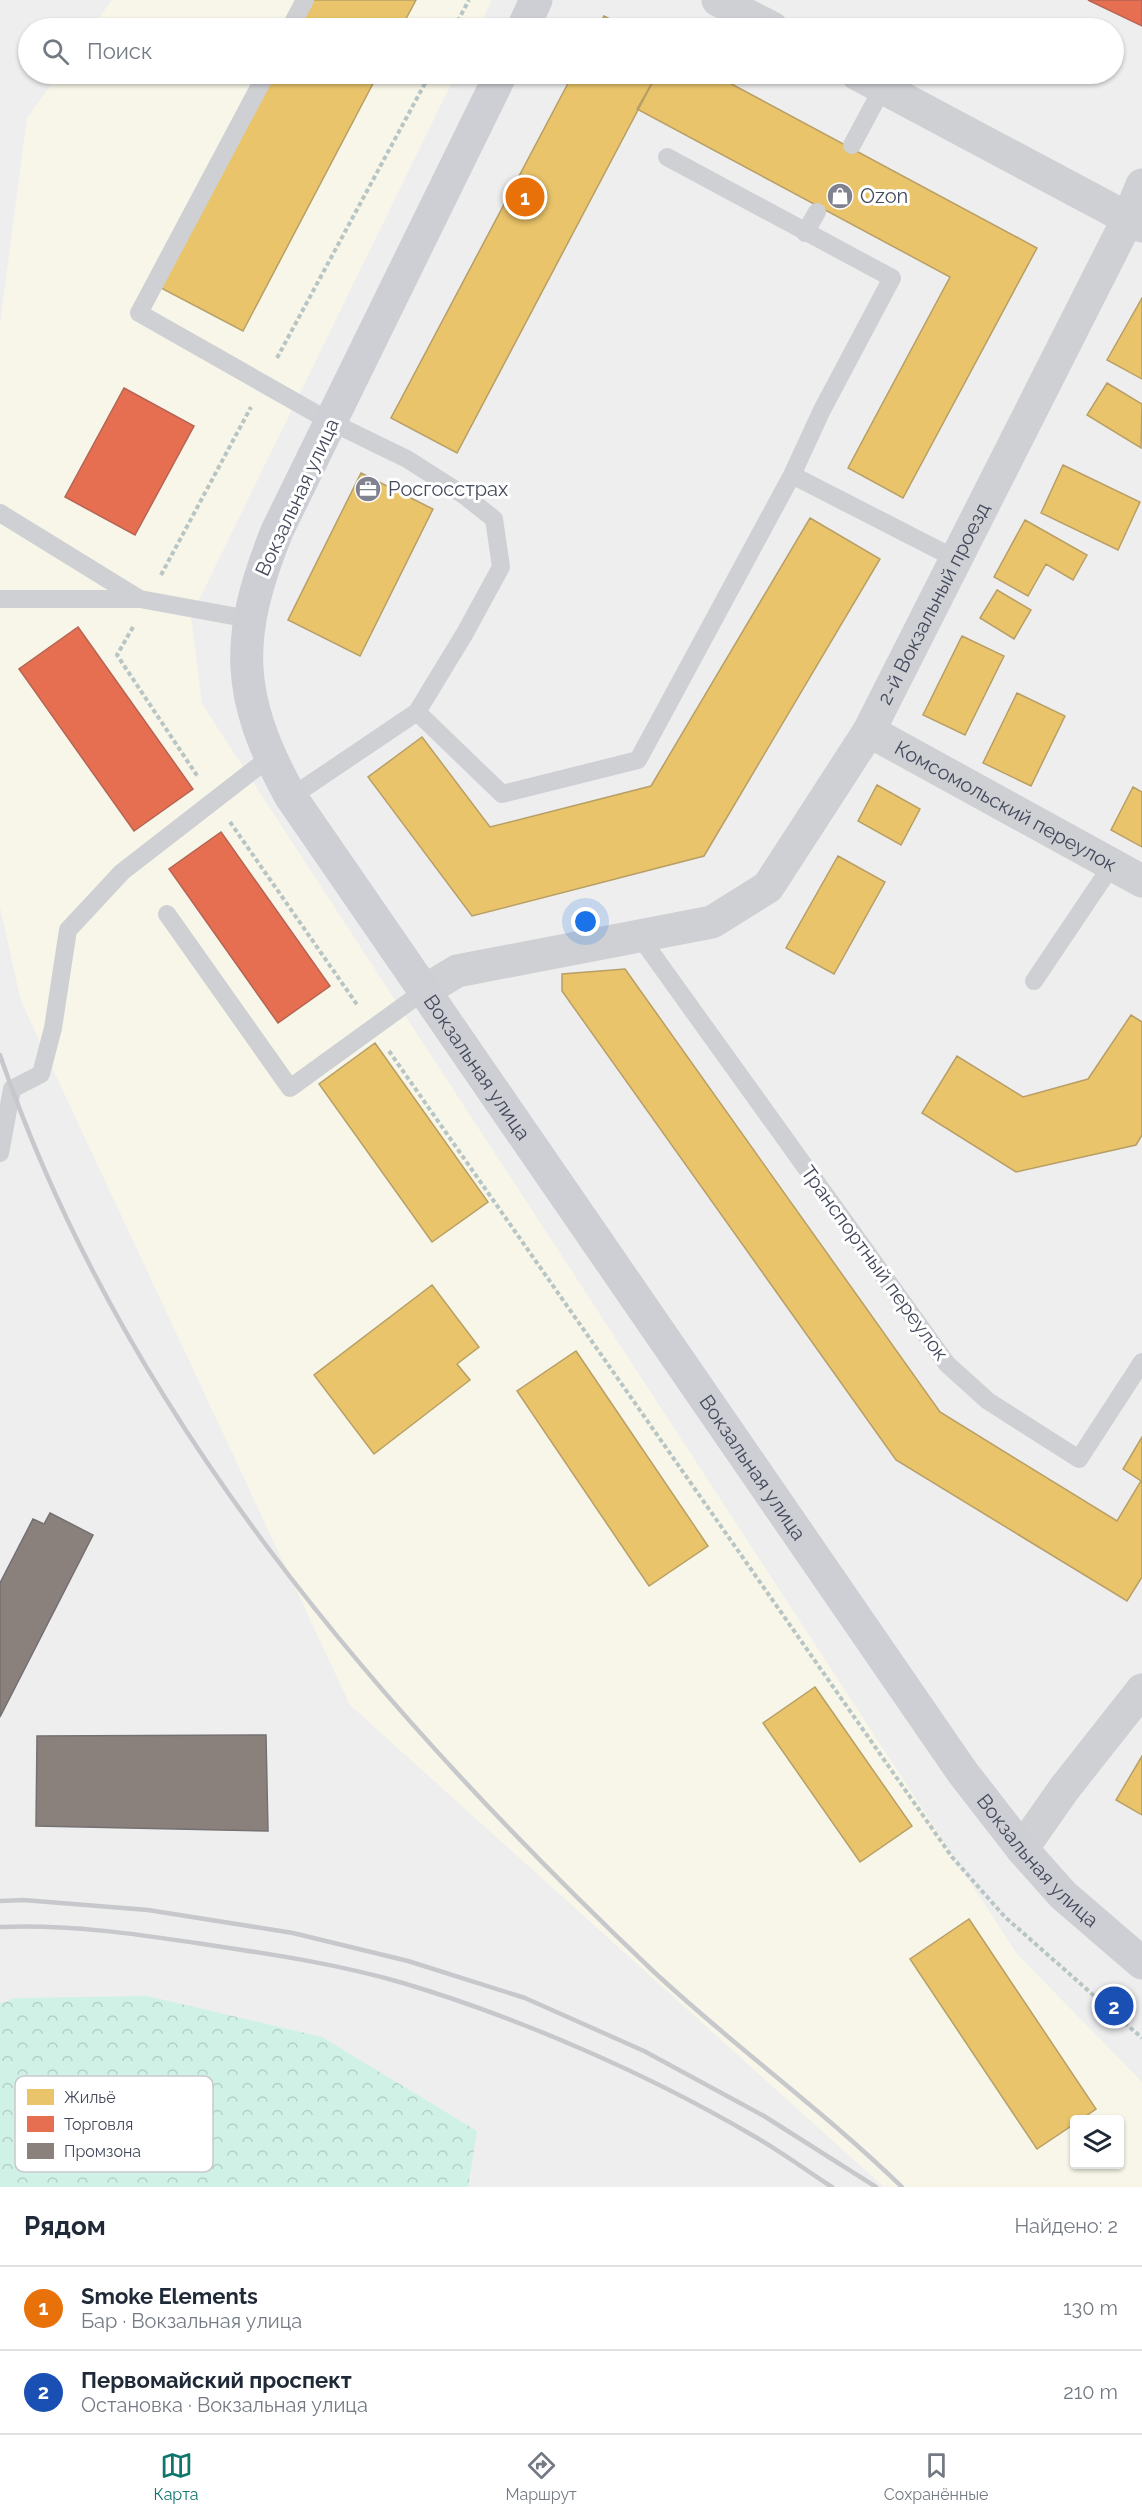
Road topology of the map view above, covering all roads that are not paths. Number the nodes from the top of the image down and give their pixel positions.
1 (305, 0) edge
2 (536, 0) edge
3 (718, 0) edge
4 (295, 18) edge
5 (527, 18) edge
6 (753, 18) edge
7 (261, 84) edge
8 (496, 84) edge
9 (869, 84) edge
10 (877, 84) edge
11 (852, 146) dead end
12 (667, 157) dead end
13 (1142, 185) edge
14 (817, 212) dead end
15 (1135, 222) edge
16 (805, 233) junction
17 (331, 422) junction
18 (792, 475) junction
19 (0, 513) edge
20 (956, 559) junction
21 (0, 599) edge
22 (140, 599) junction
23 (249, 619) junction
24 (417, 712) junction
25 (869, 731) junction
26 (269, 758) junction
27 (291, 797) junction
28 (1112, 865) junction
29 (1142, 881) edge
30 (167, 914) dead end
31 (640, 937) junction
32 (1034, 981) dead end
33 (424, 991) junction
34 (0, 1153) edge
35 (1142, 1362) edge
36 (1141, 1695) edge
37 (1022, 1849) junction
38 (1142, 1963) edge

1 - 4 lane
2 - 5 main road
3 - 6 street
7 - 17 lane
8 - 17 main road, Вокзальная улица
9 - 11 lane
10 - 15 street
12 - 16 lane
13 - 15 street, 2-й Вокзальный проезд
14 - 16 lane
15 - 20 street, 2-й Вокзальный проезд
16 - 18 lane
17 - 23 main road, Вокзальная улица
17 - 24 lane
18 - 20 lane
18 - 24 lane
19 - 22 lane
20 - 25 street, 2-й Вокзальный проезд
21 - 22 lane
22 - 23 lane
23 - 26 main road, Вокзальная улица
24 - 27 lane
25 - 28 street, Комсомольский переулок
25 - 31 street, 2-й Вокзальный проезд
26 - 27 main road, Вокзальная улица
26 - 34 lane
27 - 33 main road, Вокзальная улица
28 - 29 street, Комсомольский переулок
28 - 32 lane
30 - 33 lane
31 - 33 street, 2-й Вокзальный проезд
31 - 35 lane, Транспортный переулок
33 - 37 main road, Вокзальная улица
36 - 37 street
37 - 38 main road, Вокзальная улица

